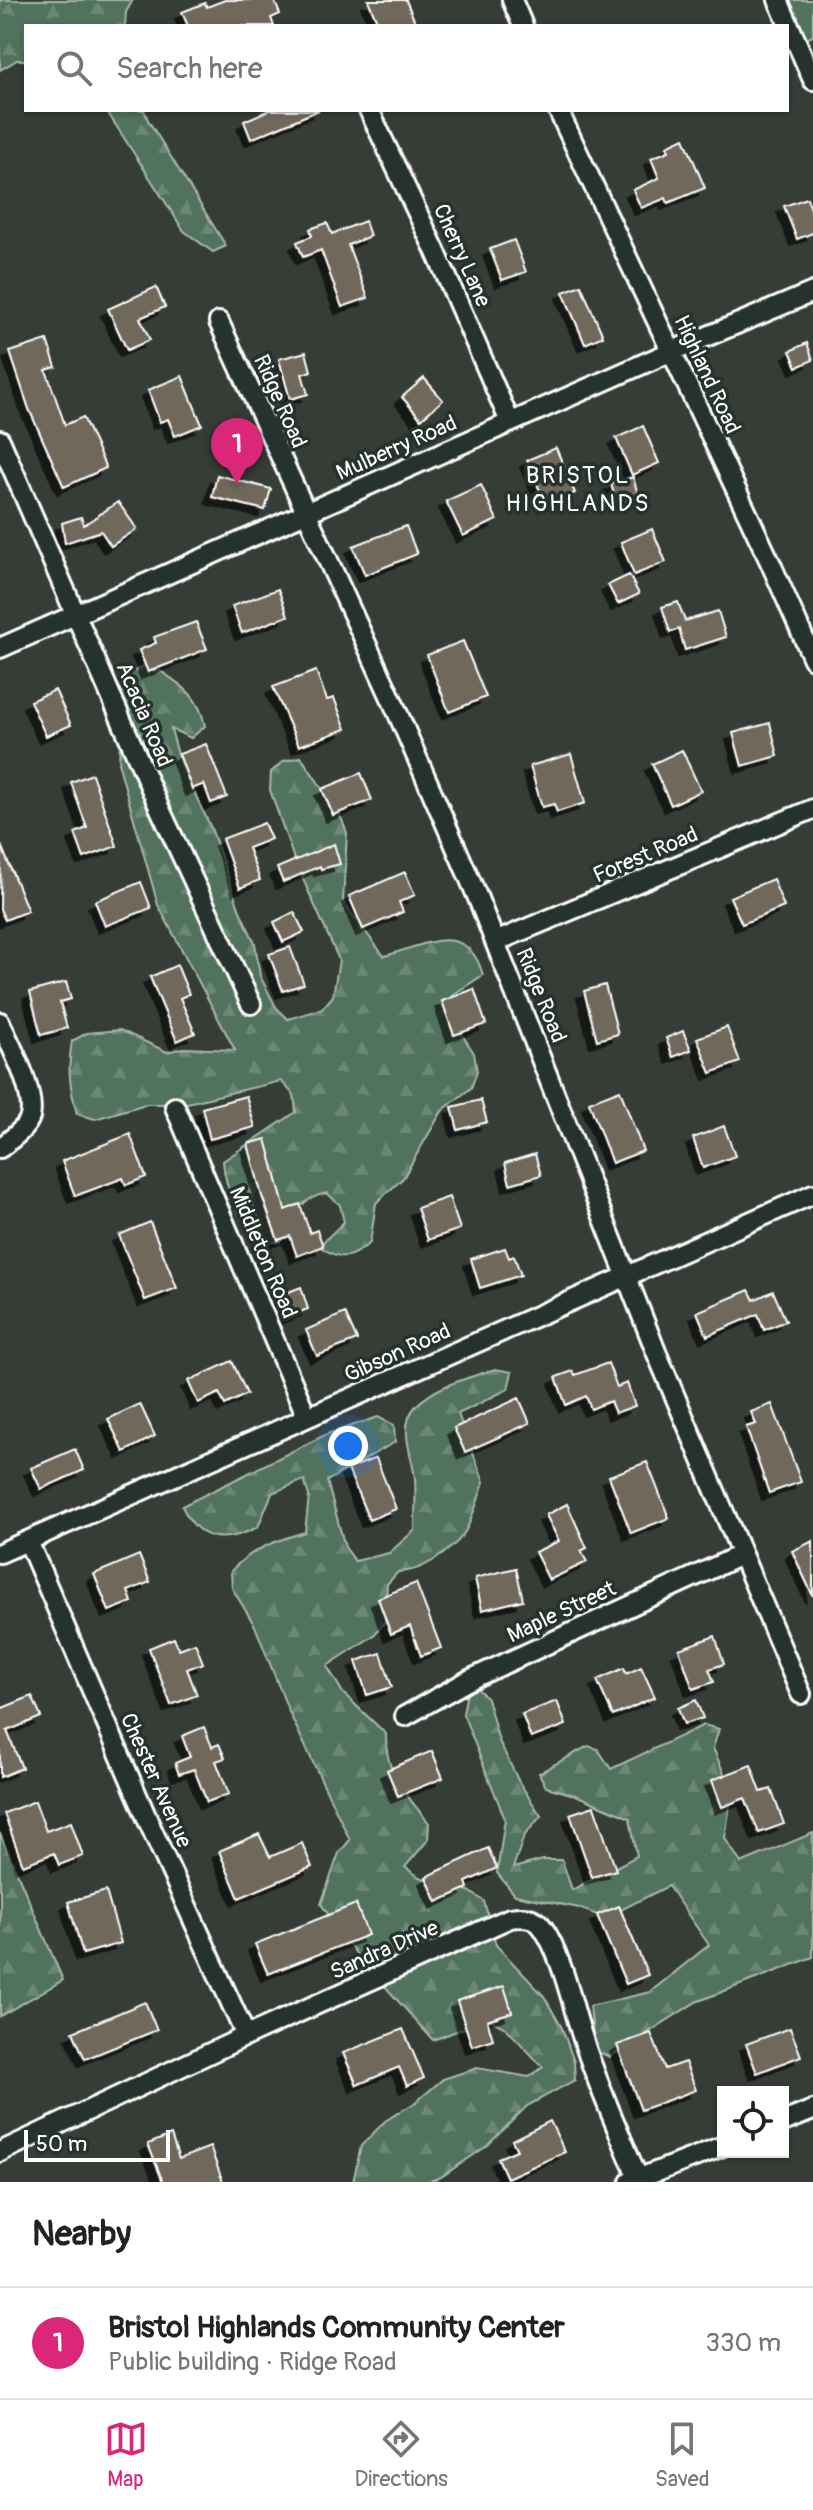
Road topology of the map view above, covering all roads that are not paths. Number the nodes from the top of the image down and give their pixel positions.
1 (512, 0) edge
2 (778, 0) edge
3 (522, 24) edge
4 (788, 24) edge
5 (789, 25) edge
6 (813, 80) edge
7 (370, 112) edge
8 (559, 112) edge
9 (813, 292) edge
10 (219, 322) dead end
11 (670, 352) junction
12 (510, 422) junction
13 (0, 440) edge
14 (305, 513) junction
15 (77, 614) junction
16 (0, 648) edge
17 (813, 659) edge
18 (813, 809) edge
19 (495, 942) junction
20 (251, 1004) dead end
21 (0, 1022) edge
22 (175, 1107) dead end
23 (0, 1148) edge
24 (813, 1194) edge
25 (626, 1276) junction
26 (307, 1417) junction
27 (28, 1541) junction
28 (0, 1553) edge
29 (741, 1555) junction
30 (801, 1694) dead end
31 (405, 1716) dead end
32 (246, 2036) junction
33 (813, 2110) edge
34 (789, 2120) edge
35 (717, 2148) edge
36 (0, 2152) edge
37 (634, 2180) edge

1 - 3 street
2 - 4 street
5 - 6 street
7 - 12 street, Cherry Lane
8 - 11 street, Highland Road
9 - 11 street, Mulberry Road
10 - 14 street, Ridge Road
11 - 12 street, Mulberry Road
11 - 17 street, Highland Road
12 - 14 street, Mulberry Road
13 - 15 street, Acacia Road
14 - 15 street, Mulberry Road
14 - 19 street, Ridge Road
15 - 16 street, Mulberry Road
15 - 20 street, Acacia Road
18 - 19 street, Forest Road
19 - 25 street, Ridge Road
21 - 23 street
22 - 26 street, Middleton Road
24 - 25 street, Gibson Road
25 - 26 street, Gibson Road
25 - 29 street, Ridge Road
26 - 27 street, Gibson Road
27 - 28 street, Gibson Road
27 - 32 street, Chester Avenue
29 - 30 street, Ridge Road
29 - 31 street, Maple Street
32 - 36 street, Sandra Drive
32 - 37 street, Sandra Drive
33 - 34 street
35 - 37 street

